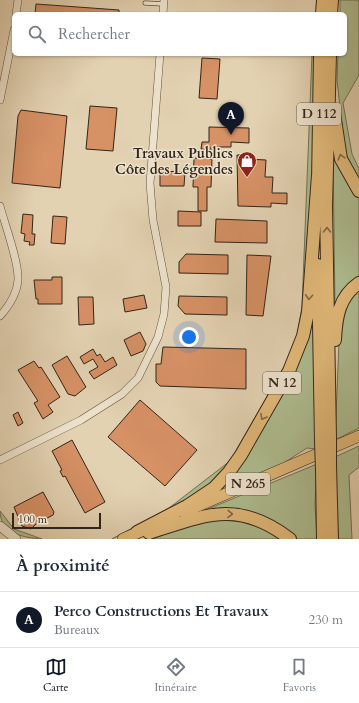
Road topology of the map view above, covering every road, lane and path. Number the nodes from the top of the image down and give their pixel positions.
1 (18, 0) edge
2 (329, 0) edge
3 (164, 2) edge
4 (145, 3) dead end
5 (16, 12) edge
6 (163, 12) edge
7 (323, 12) edge
8 (332, 12) edge
9 (12, 40) edge
10 (160, 56) edge
11 (320, 56) edge
12 (330, 56) edge
13 (334, 56) edge
14 (0, 100) edge
15 (327, 161) joint
16 (318, 175) junction
17 (359, 191) edge
18 (0, 206) edge
19 (359, 283) edge
20 (0, 316) edge
21 (329, 409) junction
22 (359, 436) edge
23 (326, 440) junction
24 (359, 441) edge
25 (0, 460) edge
26 (326, 468) junction
27 (0, 526) edge
28 (136, 536) edge
29 (16, 539) edge
30 (123, 539) edge
31 (290, 539) edge
32 (323, 539) edge
33 (332, 539) edge

1 - 5 street
2 - 7 highway
2 - 8 highway
3 - 4 lane
3 - 6 street
9 - 14 street
10 - 25 street
11 - 16 highway, D 112
12 - 15 highway, D 112
17 -> 13 highway
21 -> 15 highway, N 12
16 - 23 highway, N 12
16 -> 28 highway, N 12
18 - 20 street
19 - 21 highway
21 - 23 highway, N 12
22 - 28 main road, N 265
23 - 26 highway, N 12, bridge
24 - 28 main road, N 265
26 - 32 highway, N 12
26 - 33 highway, N 12
27 - 29 street
28 - 30 main road, N 265
28 -> 31 highway

